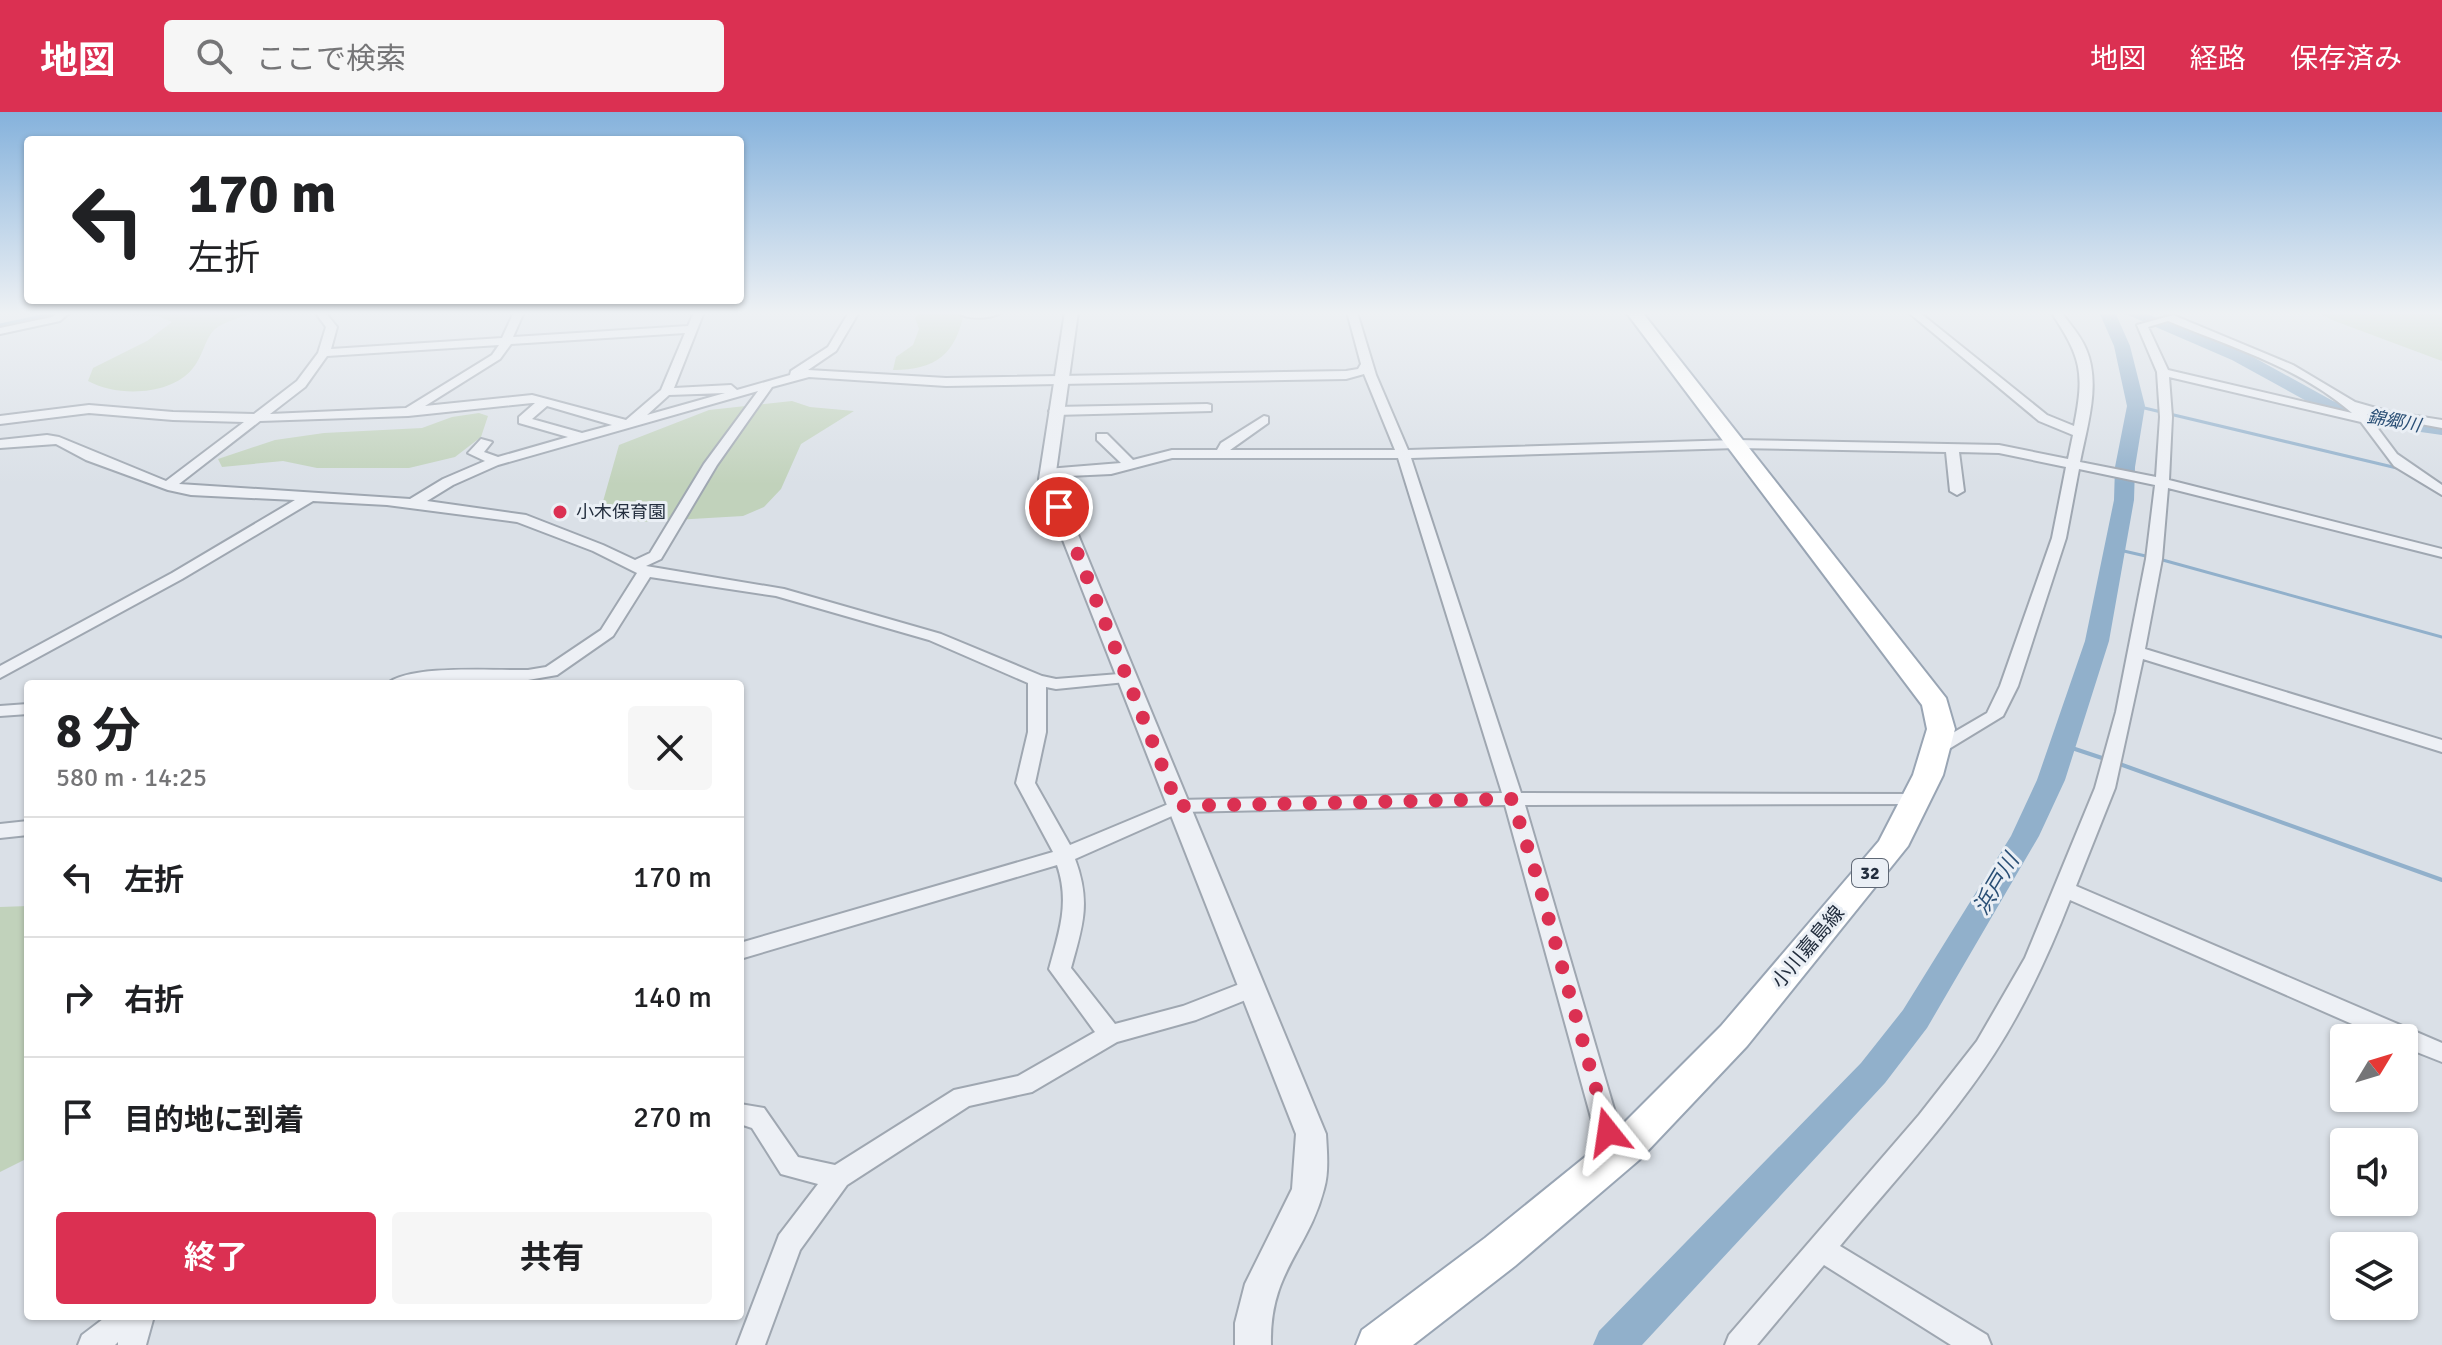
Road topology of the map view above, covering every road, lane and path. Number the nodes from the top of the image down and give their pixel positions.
1 (310, 370) edge
2 (476, 370) edge
3 (676, 370) edge
4 (801, 370) edge
5 (1062, 370) edge
6 (1363, 370) edge
7 (1369, 370) edge
8 (1678, 370) edge
9 (1984, 370) edge
10 (2085, 370) edge
11 (2289, 370) edge
12 (2163, 372) joint
13 (786, 379) junction
14 (1060, 380) junction
15 (763, 386) junction
16 (666, 392) junction
17 (545, 401) junction
18 (2352, 406) junction
19 (1207, 408) dead end
20 (1055, 411) junction
21 (408, 412) junction
22 (253, 418) junction
23 (0, 420) edge
24 (1264, 420) dead end
25 (2367, 420) junction
26 (629, 424) junction
27 (2442, 424) edge
28 (2080, 433) junction
29 (583, 437) junction
30 (1102, 437) dead end
31 (486, 442) dead end
32 (0, 444) edge
33 (1736, 444) junction
34 (1952, 448) junction
35 (1221, 454) junction
36 (1403, 454) junction
37 (498, 461) junction
38 (2073, 463) junction
39 (1131, 465) junction
40 (1047, 473) junction
41 (2161, 482) junction
42 (168, 486) junction
43 (1957, 491) dead end
44 (2442, 491) edge
45 (308, 499) junction
46 (412, 504) junction
47 (2442, 553) edge
48 (640, 569) junction
49 (2135, 651) junction
50 (0, 673) edge
51 (1126, 677) junction
52 (408, 680) edge
53 (529, 680) edge
54 (1037, 680) junction
55 (24, 709) edge
56 (0, 711) edge
57 (2442, 746) edge
58 (1934, 752) junction
59 (1512, 799) junction
60 (1917, 800) junction
61 (1178, 806) junction
62 (24, 828) edge
63 (0, 831) edge
64 (1064, 856) junction
65 (2063, 889) junction
66 (744, 950) edge
67 (1250, 989) junction
68 (1110, 1035) junction
69 (2442, 1053) edge
70 (744, 1114) edge
71 (1625, 1148) junction
72 (838, 1177) junction
73 (1820, 1248) junction
74 (124, 1320) edge
75 (139, 1320) edge
76 (92, 1345) edge
77 (132, 1345) edge
78 (751, 1345) edge
79 (1253, 1345) edge
80 (1378, 1345) edge
81 (1739, 1345) edge
82 (1977, 1345) edge

1 - 22 street
2 - 21 street
3 - 16 street
4 - 13 street
5 - 14 street
6 - 14 street
7 - 36 street
8 - 33 main road, 小川嘉島線 / 32
9 - 28 street
10 - 28 street
11 - 18 street
12 - 25 street
12 - 41 street
13 - 14 street
13 - 15 street
14 - 20 street
15 - 16 street
15 - 26 street
15 - 48 street
16 - 26 street
17 - 21 street
17 - 26 street
17 - 29 street
18 - 25 street
18 - 27 street
19 - 20 street
20 - 40 street
21 - 22 street
22 - 23 street
22 - 42 street
24 - 35 street
25 - 44 street
26 - 29 street
28 - 38 street
29 - 37 street
30 - 39 street
31 - 37 street
32 - 42 street
33 - 34 street
33 - 36 street
33 - 58 main road, 小川嘉島線 / 32
34 - 38 street
34 - 43 street
35 - 36 street
35 - 39 street
36 - 59 street
37 - 46 street
38 - 41 street
38 - 58 street
39 - 40 street
40 - 51 street
41 - 47 street
41 - 49 street
42 - 45 street
45 - 46 street
45 - 50 street
46 - 48 street
48 - 53 street
48 - 54 street
49 - 57 street
49 - 65 street
51 - 54 street
51 - 61 street
52 - 53 street
54 - 64 street
55 - 56 street
58 - 60 main road, 小川嘉島線 / 32
59 - 60 street
59 - 61 street
59 - 71 street
60 - 71 main road, 小川嘉島線 / 32
61 - 64 street
61 - 67 street
62 - 63 street
64 - 66 street
64 - 68 street
65 - 69 street
65 - 73 street
67 - 68 street
67 - 79 street
68 - 72 street
70 - 72 street
71 - 80 main road, 小川嘉島線 / 32
72 - 78 street
73 - 81 street
73 - 82 street
74 - 76 street
75 - 77 street

